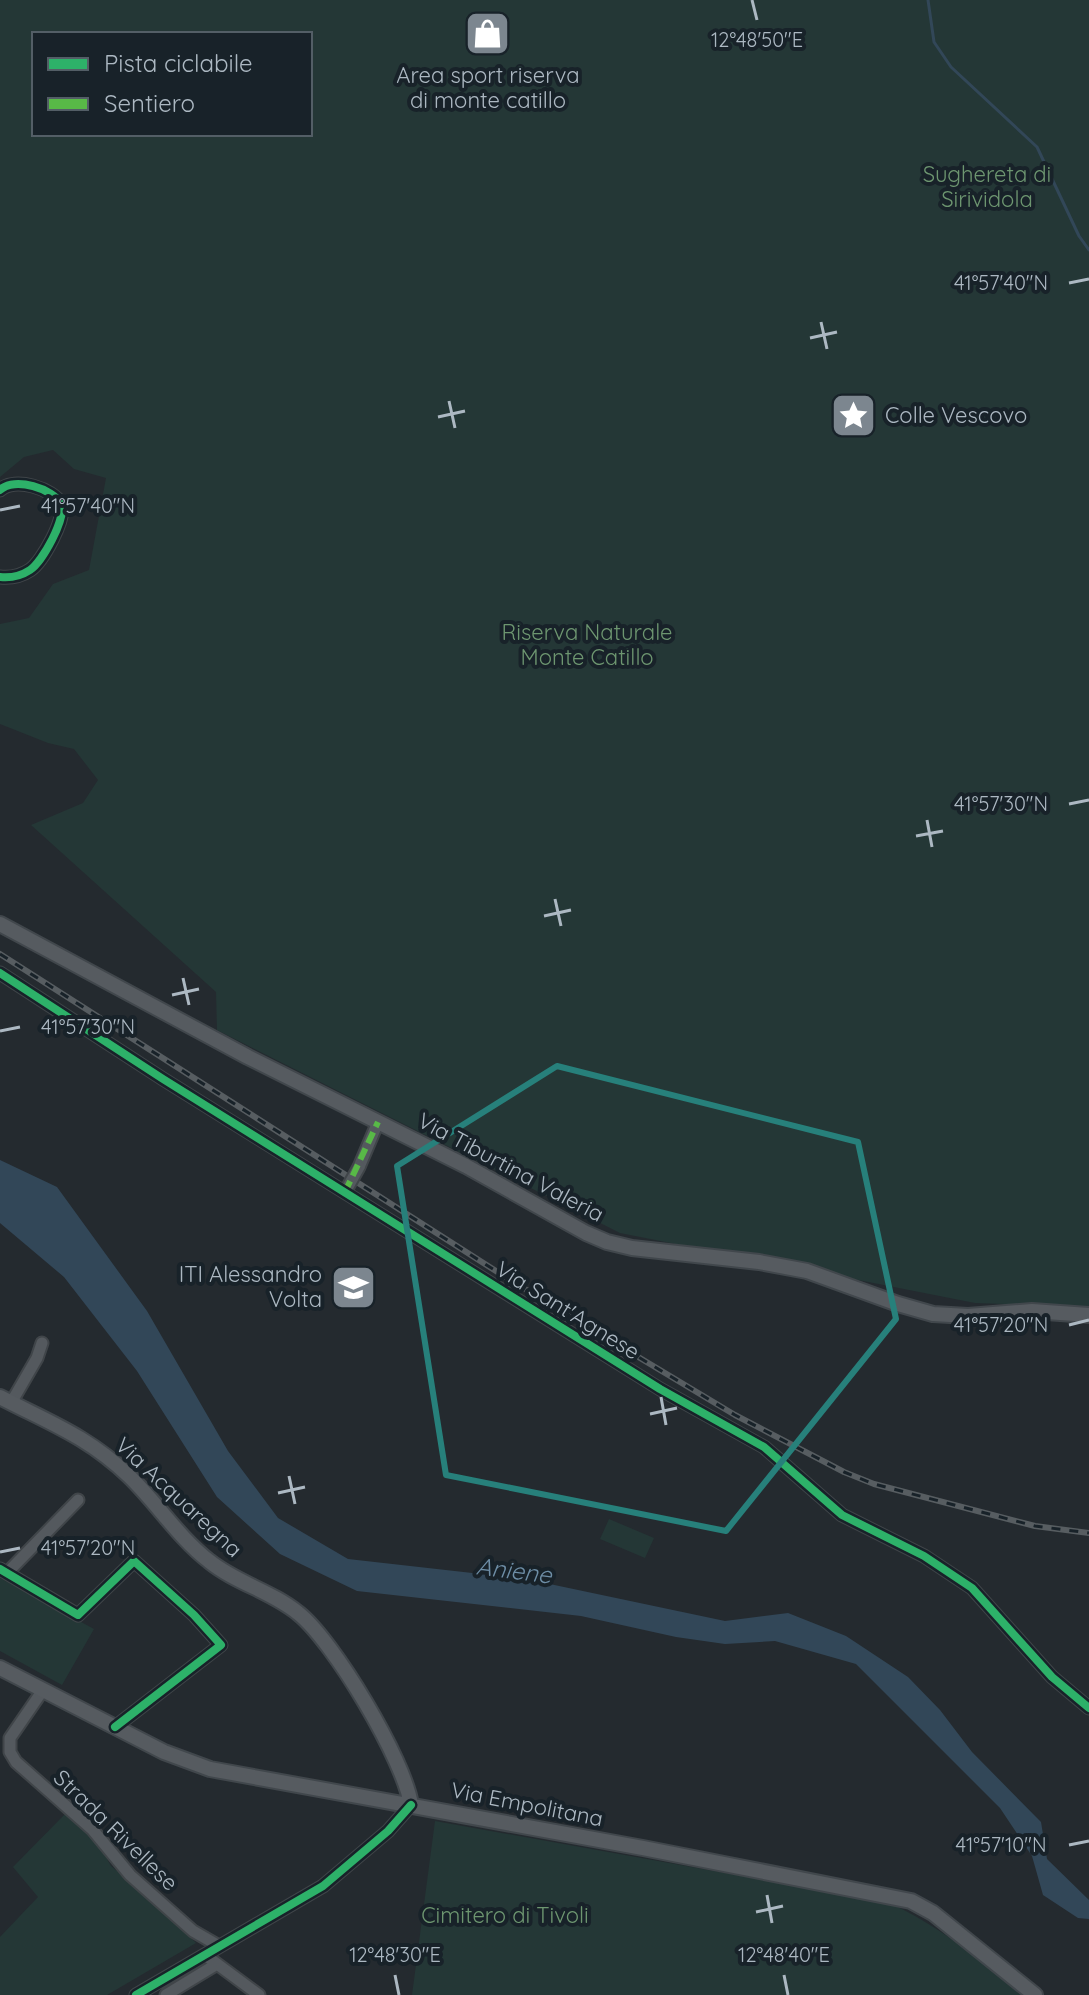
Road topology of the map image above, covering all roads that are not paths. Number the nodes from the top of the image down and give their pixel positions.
1 (0, 490) edge
2 (0, 577) edge
3 (0, 924) edge
4 (0, 973) edge
5 (378, 1122) junction
6 (345, 1192) junction
7 (1089, 1315) edge
8 (42, 1343) dead end
9 (5, 1400) edge
10 (78, 1500) dead end
11 (3, 1571) edge
12 (0, 1668) edge
13 (43, 1690) junction
14 (1089, 1708) edge
15 (115, 1727) junction
16 (411, 1805) junction
17 (219, 1946) junction
18 (205, 1955) junction
19 (217, 1964) junction
20 (136, 1995) edge
21 (166, 1995) edge
22 (259, 1995) edge
23 (1035, 1995) edge

1 - 2 street
3 - 5 main road, Via Tiburtina Valeria
4 - 6 street, Via Sant'Agnese
5 - 6 street, bridge
5 - 7 main road, Via Tiburtina Valeria
6 - 14 street, Via Sant'Agnese
8 - 9 street
9 - 16 main road, Via Acquaregna
10 - 11 street
11 - 15 street
12 - 13 main road, Via Empolitana
13 - 15 main road, Via Empolitana
13 - 17 street, Strada Rivellese
15 - 16 main road, Via Empolitana
16 - 17 street
16 - 23 main road, Via Empolitana
17 - 18 street
18 - 19 street
18 - 20 street
19 - 21 street
19 - 22 street

